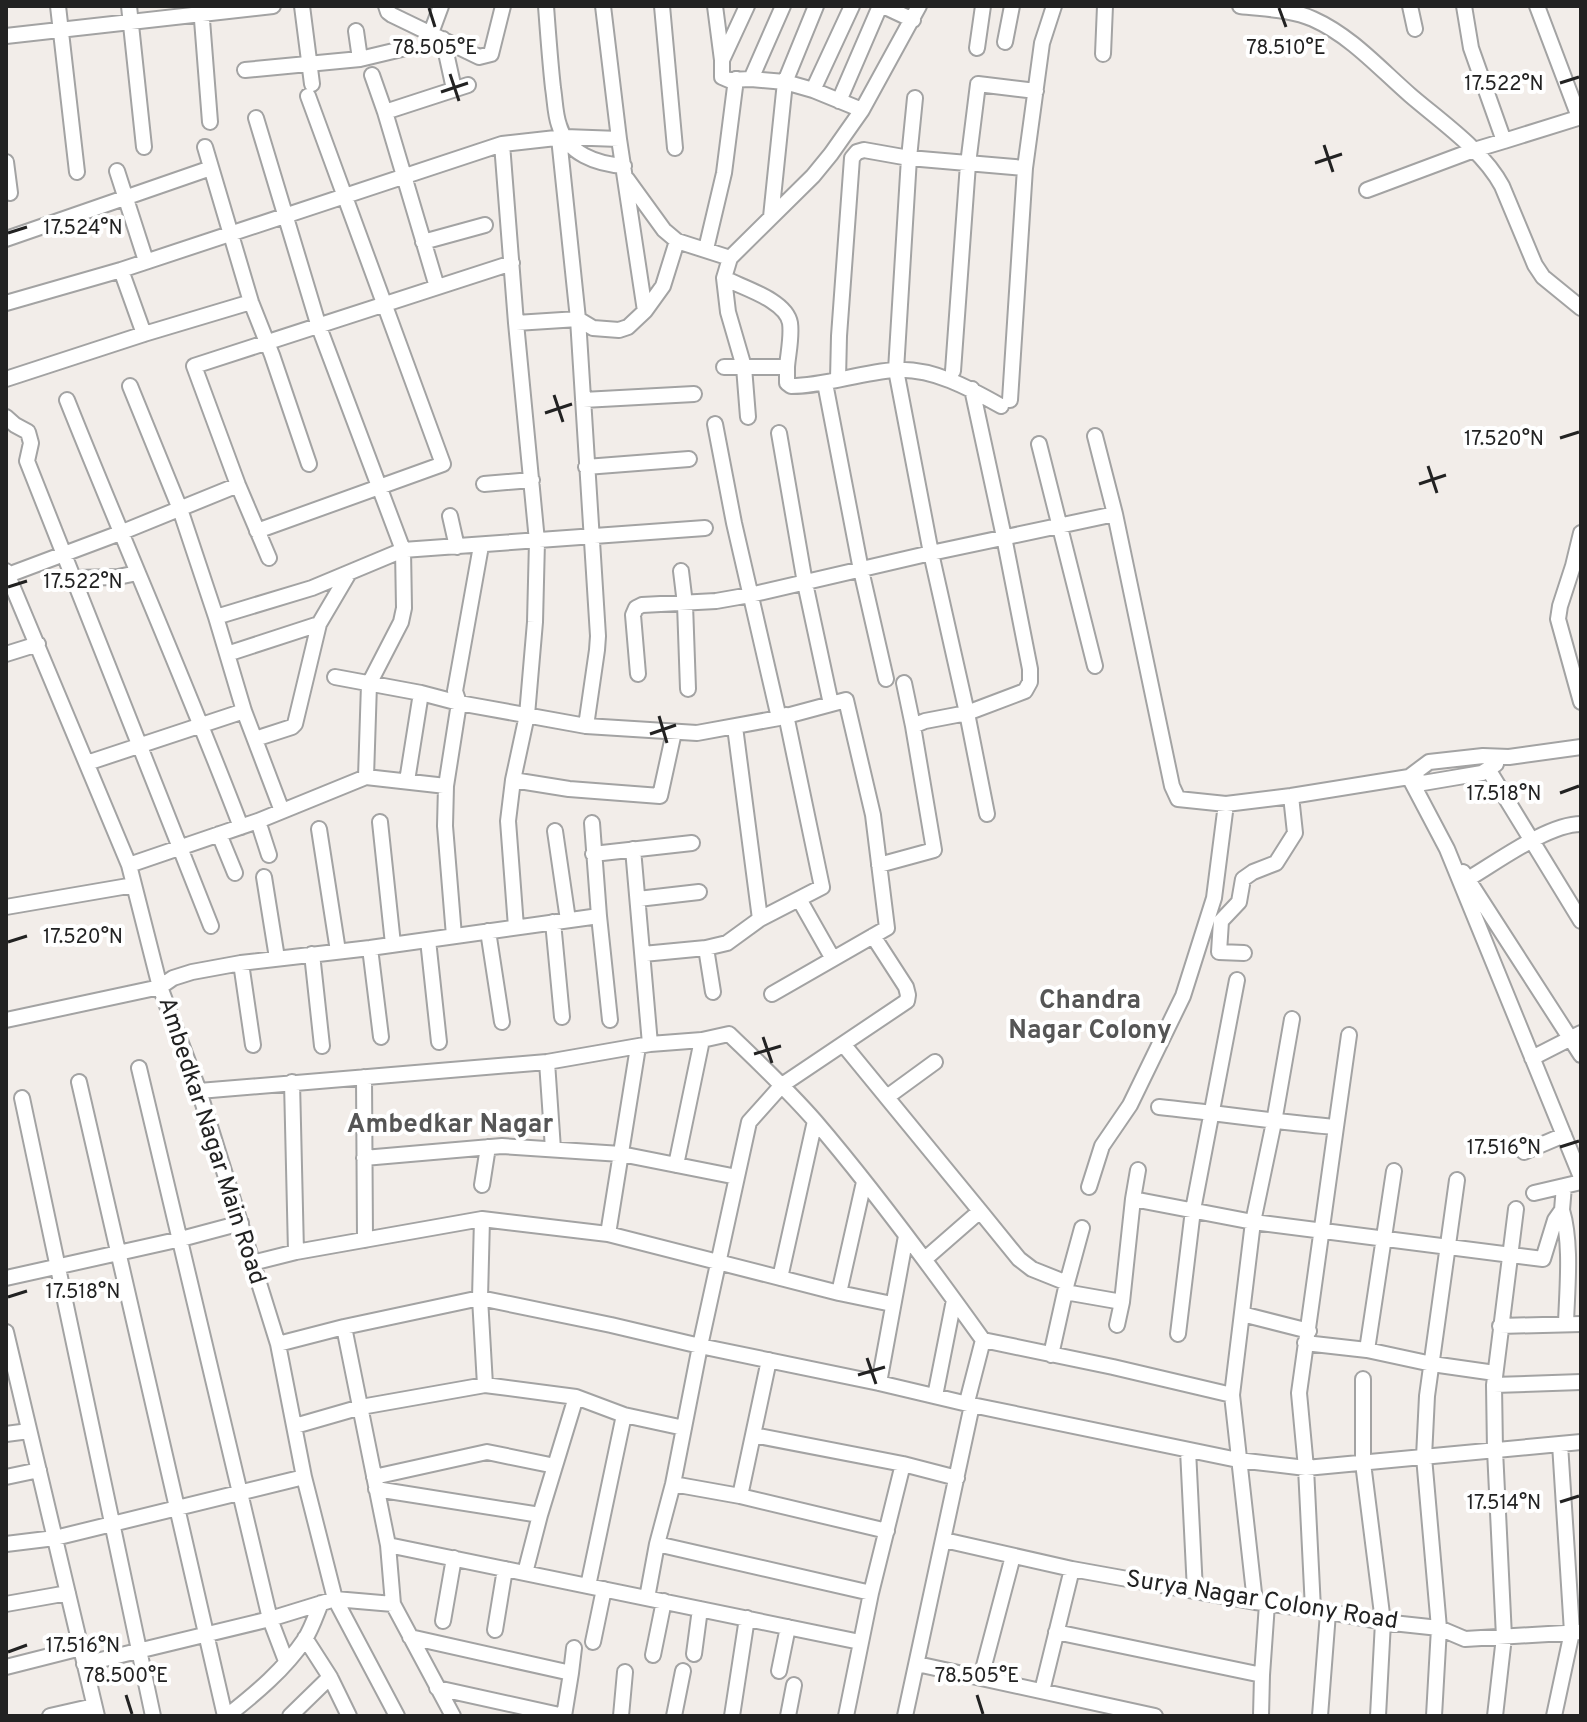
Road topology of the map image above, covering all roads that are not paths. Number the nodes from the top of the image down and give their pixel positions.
1 (58, 6) edge
2 (129, 6) edge
3 (273, 6) edge
4 (302, 6) edge
5 (386, 6) edge
6 (441, 6) edge
7 (503, 6) edge
8 (546, 6) edge
9 (603, 6) edge
10 (662, 6) edge
11 (747, 6) edge
12 (783, 6) edge
13 (816, 6) edge
14 (852, 6) edge
15 (882, 6) edge
16 (919, 6) edge
17 (983, 6) edge
18 (1012, 6) edge
19 (1054, 6) edge
20 (1105, 6) edge
21 (1240, 6) edge
22 (1410, 6) edge
23 (1464, 6) edge
24 (1537, 6) edge
25 (716, 8) edge
26 (201, 10) edge
27 (913, 20) junction
28 (130, 22) junction
29 (1415, 29) dead end
30 (61, 30) junction
31 (356, 31) dead end
32 (6, 36) edge
33 (437, 36) junction
34 (1005, 42) dead end
35 (406, 48) dead end
36 (977, 48) dead end
37 (1103, 54) dead end
38 (360, 59) junction
39 (722, 60) junction
40 (310, 63) junction
41 (245, 70) dead end
42 (372, 75) dead end
43 (744, 79) junction
44 (785, 82) junction
45 (813, 90) junction
46 (1036, 91) junction
47 (915, 98) dead end
48 (839, 101) junction
49 (862, 110) junction
50 (385, 112) junction
51 (1580, 117) edge
52 (256, 118) dead end
53 (210, 122) dead end
54 (562, 137) junction
55 (619, 139) junction
56 (1504, 141) junction
57 (502, 144) junction
58 (144, 147) dead end
59 (205, 147) dead end
60 (675, 148) dead end
61 (1474, 150) junction
62 (909, 158) junction
63 (6, 162) edge
64 (968, 164) junction
65 (211, 168) junction
66 (1025, 168) junction
67 (117, 171) dead end
68 (624, 171) junction
69 (77, 172) dead end
70 (404, 175) junction
71 (1367, 190) dead end
72 (10, 193) dead end
73 (344, 196) junction
74 (127, 197) junction
75 (286, 215) junction
76 (771, 217) junction
77 (485, 225) dead end
78 (231, 233) junction
79 (6, 239) edge
80 (677, 241) junction
81 (423, 242) junction
82 (706, 249) junction
83 (730, 258) junction
84 (146, 261) junction
85 (512, 263) junction
86 (121, 270) junction
87 (724, 278) junction
88 (437, 287) junction
89 (251, 302) junction
90 (6, 303) edge
91 (384, 304) junction
92 (1581, 308) edge
93 (645, 311) junction
94 (578, 319) junction
95 (516, 323) junction
96 (319, 327) junction
97 (144, 334) junction
98 (267, 343) junction
99 (724, 367) dead end
100 (744, 367) junction
101 (787, 367) junction
102 (896, 370) junction
103 (953, 371) dead end
104 (6, 379) edge
105 (832, 381) junction
106 (130, 386) dead end
107 (972, 389) junction
108 (694, 394) dead end
109 (67, 400) dead end
110 (583, 400) junction
111 (6, 417) edge
112 (748, 417) dead end
113 (715, 424) dead end
114 (779, 433) dead end
115 (1095, 436) dead end
116 (1039, 444) dead end
117 (689, 459) dead end
118 (309, 464) dead end
119 (586, 467) junction
120 (532, 480) junction
121 (484, 484) dead end
122 (238, 485) junction
123 (380, 486) junction
124 (180, 509) junction
125 (1115, 514) junction
126 (450, 516) dead end
127 (1059, 525) junction
128 (705, 528) dead end
129 (257, 531) junction
130 (120, 533) junction
131 (1581, 533) edge
132 (590, 537) junction
133 (1004, 537) junction
134 (537, 541) junction
135 (481, 546) junction
136 (457, 547) junction
137 (403, 550) junction
138 (931, 553) junction
139 (64, 554) junction
140 (269, 558) dead end
141 (1577, 565) edge
142 (861, 570) junction
143 (681, 571) dead end
144 (7, 573) edge
145 (137, 573) junction
146 (349, 573) junction
147 (74, 578) junction
148 (805, 583) junction
149 (750, 595) junction
150 (685, 604) junction
151 (216, 617) junction
152 (319, 624) junction
153 (38, 644) junction
154 (6, 654) edge
155 (227, 654) junction
156 (1095, 666) dead end
157 (638, 674) dead end
158 (335, 677) dead end
159 (886, 679) dead end
160 (904, 683) dead end
161 (369, 684) junction
162 (688, 689) dead end
163 (421, 693) junction
164 (1581, 702) edge
165 (459, 703) junction
166 (831, 704) junction
167 (244, 711) junction
168 (967, 713) junction
169 (527, 715) junction
170 (782, 716) junction
171 (202, 725) junction
172 (586, 726) junction
173 (913, 726) junction
174 (735, 727) junction
175 (674, 732) junction
176 (255, 739) junction
177 (142, 746) junction
178 (1581, 747) edge
179 (1509, 757) junction
180 (87, 763) junction
181 (1488, 769) junction
182 (366, 777) junction
183 (1409, 777) junction
184 (513, 780) junction
185 (407, 781) junction
186 (446, 786) junction
187 (1291, 796) junction
188 (1226, 804) junction
189 (282, 811) junction
190 (987, 814) dead end
191 (258, 821) junction
192 (380, 822) dead end
193 (592, 823) dead end
194 (1581, 824) edge
195 (241, 827) junction
196 (319, 829) dead end
197 (555, 831) dead end
198 (219, 834) junction
199 (1531, 841) junction
200 (692, 843) dead end
201 (181, 848) junction
202 (633, 849) junction
203 (1447, 849) junction
204 (593, 854) junction
205 (269, 855) dead end
206 (129, 865) junction
207 (879, 865) junction
208 (235, 873) dead end
209 (264, 877) dead end
210 (1468, 879) junction
211 (134, 885) junction
212 (699, 892) dead end
213 (638, 899) junction
214 (799, 899) junction
215 (6, 907) edge
216 (599, 916) junction
217 (760, 919) junction
218 (561, 921) junction
219 (1581, 921) edge
220 (211, 926) dead end
221 (516, 927) junction
222 (488, 931) junction
223 (454, 936) junction
224 (873, 936) junction
225 (428, 940) junction
226 (393, 944) junction
227 (370, 948) junction
228 (706, 948) junction
229 (338, 951) junction
230 (1244, 953) dead end
231 (312, 954) junction
232 (643, 954) junction
233 (277, 958) junction
234 (833, 959) junction
235 (241, 963) junction
236 (1237, 980) dead end
237 (160, 987) junction
238 (713, 992) dead end
239 (772, 994) dead end
240 (562, 1017) dead end
241 (1292, 1019) dead end
242 (6, 1020) edge
243 (610, 1020) dead end
244 (502, 1022) dead end
245 (1349, 1035) dead end
246 (381, 1037) dead end
247 (1576, 1037) edge
248 (702, 1040) junction
249 (439, 1042) dead end
250 (843, 1044) junction
251 (253, 1045) dead end
252 (322, 1046) dead end
253 (644, 1046) junction
254 (1581, 1055) edge
255 (1532, 1058) junction
256 (547, 1062) junction
257 (935, 1062) dead end
258 (139, 1068) dead end
259 (364, 1077) junction
260 (79, 1082) dead end
261 (292, 1082) junction
262 (782, 1085) junction
263 (199, 1091) junction
264 (887, 1097) junction
265 (22, 1098) dead end
266 (1159, 1107) dead end
267 (1213, 1112) junction
268 (815, 1121) junction
269 (1274, 1122) junction
270 (1336, 1127) junction
271 (1564, 1135) junction
272 (488, 1147) junction
273 (553, 1149) junction
274 (1524, 1152) dead end
275 (621, 1154) junction
276 (364, 1158) junction
277 (676, 1165) junction
278 (1138, 1170) dead end
279 (1394, 1171) dead end
280 (737, 1177) junction
281 (1581, 1179) edge
282 (1457, 1180) dead end
283 (864, 1182) junction
284 (482, 1185) dead end
285 (1564, 1186) junction
286 (1089, 1187) dead end
287 (1534, 1193) dead end
288 (1133, 1199) junction
289 (1516, 1209) dead end
290 (1193, 1210) junction
291 (1562, 1210) junction
292 (980, 1211) junction
293 (482, 1219) junction
294 (1253, 1222) junction
295 (241, 1223) junction
296 (1082, 1228) dead end
297 (1320, 1232) junction
298 (608, 1234) junction
299 (906, 1236) junction
300 (181, 1239) junction
301 (1384, 1239) junction
302 (365, 1240) junction
303 (1448, 1247) junction
304 (296, 1252) junction
305 (118, 1253) junction
306 (1510, 1256) junction
307 (925, 1259) junction
308 (252, 1263) junction
309 (719, 1263) junction
310 (57, 1266) junction
311 (6, 1278) edge
312 (780, 1278) junction
313 (1066, 1287) junction
314 (839, 1293) junction
315 (480, 1298) junction
316 (954, 1300) junction
317 (1122, 1302) junction
318 (892, 1304) junction
319 (1242, 1314) junction
320 (1573, 1324) edge
321 (1117, 1325) dead end
322 (1500, 1326) junction
323 (344, 1327) junction
324 (6, 1332) edge
325 (1178, 1334) dead end
326 (1307, 1337) junction
327 (983, 1340) junction
328 (278, 1344) junction
329 (700, 1346) junction
330 (1367, 1350) junction
331 (1051, 1355) junction
332 (769, 1360) junction
333 (1432, 1364) junction
334 (1363, 1379) dead end
335 (1494, 1379) junction
336 (1581, 1382) edge
337 (879, 1383) junction
338 (485, 1385) junction
339 (1232, 1395) junction
340 (935, 1396) junction
341 (576, 1397) junction
342 (970, 1404) junction
343 (361, 1407) junction
344 (624, 1415) junction
345 (295, 1426) junction
346 (684, 1428) junction
347 (29, 1431) junction
348 (6, 1434) edge
349 (753, 1435) junction
350 (1581, 1442) edge
351 (1560, 1444) junction
352 (1188, 1450) junction
353 (1495, 1450) junction
354 (1424, 1457) junction
355 (1238, 1460) junction
356 (1363, 1463) junction
357 (903, 1464) junction
358 (555, 1466) junction
359 (1306, 1468) junction
360 (39, 1470) junction
361 (6, 1477) edge
362 (304, 1477) junction
363 (957, 1478) junction
364 (375, 1483) junction
365 (673, 1484) junction
366 (240, 1492) junction
367 (740, 1496) junction
368 (177, 1507) junction
369 (540, 1515) junction
370 (112, 1523) junction
371 (887, 1531) junction
372 (55, 1538) junction
373 (944, 1540) junction
374 (6, 1544) edge
375 (657, 1544) junction
376 (388, 1545) junction
377 (1013, 1556) junction
378 (454, 1558) junction
379 (505, 1569) junction
380 (1072, 1569) junction
381 (525, 1573) junction
382 (588, 1586) junction
383 (604, 1589) junction
384 (1195, 1591) junction
385 (68, 1593) junction
386 (871, 1593) junction
387 (647, 1598) junction
388 (328, 1601) junction
389 (664, 1601) junction
390 (1261, 1603) junction
391 (6, 1604) edge
392 (393, 1604) junction
393 (700, 1609) junction
394 (1313, 1609) junction
395 (1328, 1613) junction
396 (747, 1618) junction
397 (270, 1619) junction
398 (443, 1621) dead end
399 (1383, 1622) junction
400 (788, 1627) junction
401 (1439, 1628) junction
402 (495, 1630) dead end
403 (1056, 1632) junction
404 (1577, 1632) edge
405 (206, 1636) junction
406 (410, 1637) junction
407 (1504, 1637) junction
408 (305, 1638) junction
409 (593, 1642) dead end
410 (860, 1642) junction
411 (81, 1648) junction
412 (574, 1648) dead end
413 (139, 1651) junction
414 (694, 1654) dead end
415 (653, 1655) dead end
416 (286, 1661) junction
417 (84, 1664) junction
418 (917, 1664) junction
419 (6, 1667) edge
420 (683, 1671) dead end
421 (779, 1671) dead end
422 (625, 1672) dead end
423 (571, 1673) junction
424 (1262, 1675) junction
425 (330, 1677) junction
426 (981, 1677) junction
427 (794, 1685) dead end
428 (437, 1688) junction
429 (1042, 1691) junction
430 (95, 1711) edge
431 (347, 1715) edge
432 (50, 1716) edge
433 (153, 1716) edge
434 (226, 1716) edge
435 (290, 1716) edge
436 (397, 1716) edge
437 (453, 1716) edge
438 (621, 1716) edge
439 (674, 1716) edge
440 (732, 1716) edge
441 (788, 1716) edge
442 (846, 1716) edge
443 (905, 1716) edge
444 (1155, 1716) edge
445 (1261, 1716) edge
446 (1320, 1716) edge
447 (1378, 1716) edge
448 (1434, 1716) edge
449 (1495, 1716) edge
450 (1554, 1716) edge

1 - 30 street
2 - 28 street
3 - 26 street
4 - 40 street
5 - 33 street
6 - 33 street
7 - 33 street
8 - 54 street
9 - 55 street
10 - 60 street
11 - 39 street
12 - 43 street
13 - 44 street
14 - 45 street
15 - 27 street
15 - 48 street
16 - 27 street
17 - 36 street
18 - 34 street
19 - 46 street
20 - 37 street
21 - 61 street
22 - 29 street
23 - 56 street
24 - 51 street
25 - 39 street
26 - 28 street
26 - 53 street
27 - 49 street
28 - 30 street
28 - 58 street
30 - 32 street
30 - 69 street
31 - 38 street
33 - 50 street
35 - 38 street
38 - 40 street
39 - 43 street
40 - 41 street
40 - 73 street
42 - 50 street
43 - 44 street
43 - 82 street
44 - 45 street
44 - 76 street
45 - 48 street
46 - 64 street
46 - 66 street
47 - 62 street
48 - 49 street
49 - 76 street
50 - 70 street
51 - 56 street
52 - 75 street
54 - 55 street
54 - 57 street
54 - 68 street
54 - 94 street
55 - 68 street
56 - 61 street
57 - 70 street
57 - 85 street
59 - 65 street
61 - 71 street
61 - 92 street
62 - 64 street
62 - 102 street
62 - 105 street
63 - 72 street
64 - 66 street
64 - 103 street
65 - 74 street
65 - 78 street
66 - 107 street
67 - 74 street
68 - 80 street
68 - 93 street
70 - 73 street
70 - 81 street
73 - 75 street
73 - 91 street
74 - 79 street
74 - 84 street
75 - 78 street
75 - 96 street
76 - 83 street
77 - 81 street
78 - 84 street
78 - 89 street
80 - 82 street
80 - 93 street
81 - 88 street
82 - 83 street
83 - 87 street
84 - 86 street
85 - 88 street
85 - 95 street
86 - 90 street
86 - 97 street
87 - 100 street
87 - 101 street
88 - 91 street
89 - 97 street
89 - 98 street
91 - 96 street
91 - 123 street
93 - 94 street
94 - 95 street
94 - 110 street
95 - 120 street
96 - 98 street
96 - 123 street
97 - 104 street
98 - 118 street
98 - 122 street
99 - 100 street
100 - 101 street
100 - 112 street
101 - 105 street
102 - 105 street
102 - 107 street
102 - 138 street
105 - 142 street
106 - 124 street
107 - 133 street
108 - 110 street
109 - 130 street
110 - 119 street
111 - 139 street
113 - 149 street
114 - 148 street
115 - 125 street
116 - 127 street
117 - 119 street
119 - 132 street
120 - 121 street
120 - 134 street
122 - 124 street
122 - 129 street
123 - 129 street
123 - 137 street
124 - 130 street
124 - 151 street
125 - 127 street
125 - 188 street
126 - 136 street
127 - 133 street
127 - 156 street
128 - 132 street
129 - 140 street
130 - 139 street
130 - 145 street
131 - 141 street
132 - 134 street
132 - 172 street
133 - 138 street
133 - 168 street
134 - 135 street
134 - 169 street
135 - 136 street
135 - 165 street
136 - 137 street
137 - 146 street
137 - 161 street
138 - 142 street
138 - 168 street
139 - 144 street
139 - 147 street
141 - 164 street
142 - 148 street
142 - 159 street
143 - 150 street
144 - 153 street, Ambedkar Nagar Main Road
145 - 147 street
145 - 171 street
146 - 151 street
146 - 152 street
147 - 177 street
148 - 149 street
148 - 166 street
149 - 150 street
149 - 170 street
150 - 157 street
150 - 162 street
151 - 155 street
152 - 155 street
152 - 176 street
153 - 154 street
153 - 180 street, Ambedkar Nagar Main Road
155 - 167 street
158 - 161 street
160 - 173 street
161 - 163 street
161 - 182 street
163 - 165 street
163 - 185 street
165 - 169 street
165 - 186 street
166 - 170 street
166 - 207 street
167 - 171 street
167 - 176 street
168 - 173 street
168 - 190 street
169 - 172 street
169 - 184 street
170 - 174 street
170 - 214 street
171 - 177 street
171 - 195 street
172 - 175 street
173 - 207 street
174 - 175 street
174 - 217 street
175 - 184 street
176 - 189 street
177 - 180 street
177 - 201 street
178 - 179 street
179 - 181 street
179 - 183 street
180 - 206 street, Ambedkar Nagar Main Road
181 - 183 street
181 - 199 street
182 - 185 street
182 - 189 street
183 - 187 street
183 - 203 street
184 - 221 street
185 - 186 street
186 - 223 street
187 - 188 street
187 - 230 street
188 - 286 street
189 - 191 street
191 - 195 street
191 - 205 street
192 - 226 street
193 - 204 street
194 - 199 street
195 - 198 street
196 - 229 street
197 - 218 street
198 - 201 street
198 - 208 street
199 - 210 street
199 - 219 street
200 - 202 street
201 - 206 street
201 - 220 street
202 - 204 street
202 - 213 street
203 - 210 street
203 - 255 street
204 - 216 street
206 - 211 street, Ambedkar Nagar Main Road
207 - 224 street
209 - 233 street
210 - 247 street
211 - 215 street
211 - 237 street, Ambedkar Nagar Main Road
212 - 213 street
213 - 232 street
214 - 217 street
214 - 234 street
216 - 218 street
216 - 243 street
217 - 228 street
218 - 221 street
218 - 240 street
221 - 222 street
222 - 223 street
222 - 244 street
223 - 225 street
224 - 234 street
224 - 250 street
225 - 226 street
225 - 249 street
226 - 227 street
227 - 229 street
227 - 246 street
228 - 232 street
228 - 238 street
229 - 231 street
231 - 233 street
231 - 252 street
232 - 253 street
233 - 235 street
234 - 239 street
235 - 237 street
235 - 251 street
236 - 267 street
237 - 242 street
237 - 263 street, Ambedkar Nagar Main Road
241 - 269 street
245 - 270 street
247 - 254 street
247 - 255 street
248 - 253 street
248 - 262 street
248 - 277 street
250 - 262 street
250 - 264 street
253 - 256 street
253 - 275 street
255 - 271 street
256 - 259 street
256 - 273 street
257 - 264 street
258 - 300 street
259 - 261 street
259 - 276 street
260 - 305 street
261 - 263 street
261 - 304 street
262 - 268 street
262 - 280 street
263 - 295 street, Ambedkar Nagar Main Road
264 - 292 street
265 - 310 street
266 - 267 street
267 - 269 street
267 - 290 street
268 - 283 street
268 - 312 street
269 - 270 street
269 - 294 street
270 - 297 street
271 - 274 street
271 - 281 street
272 - 273 street
272 - 276 street
272 - 284 street
273 - 275 street
275 - 277 street
275 - 298 street
276 - 302 street
277 - 280 street
278 - 288 street
279 - 301 street
280 - 309 street
281 - 285 street
282 - 303 street
283 - 299 street
283 - 314 street
285 - 287 street
285 - 291 street
288 - 290 street
288 - 317 street
289 - 306 street
290 - 294 street
290 - 325 street
291 - 306 street
291 - 320 street
292 - 307 street
292 - 313 street
293 - 298 street
293 - 302 street
293 - 315 street
294 - 297 street
294 - 319 street
295 - 300 street
295 - 308 street, Ambedkar Nagar Main Road
296 - 313 street
297 - 301 street
297 - 326 street
298 - 309 street
299 - 307 street
299 - 318 street
300 - 305 street
300 - 366 street
301 - 303 street
301 - 330 street
302 - 304 street
303 - 306 street
303 - 333 street
304 - 308 street
305 - 310 street
305 - 368 street
306 - 322 street
307 - 316 street
308 - 328 street, Ambedkar Nagar Main Road
309 - 312 street
309 - 329 street
310 - 311 street
310 - 370 street
312 - 314 street
313 - 317 street
313 - 331 street
314 - 318 street
315 - 323 street
315 - 329 street
315 - 338 street
316 - 327 street
316 - 340 street
317 - 321 street
318 - 337 street
319 - 326 street
319 - 339 street
320 - 322 street
322 - 335 street
323 - 328 street
323 - 343 street
324 - 347 street
326 - 330 street
326 - 359 street
327 - 331 street
327 - 342 street
328 - 345 street, Ambedkar Nagar Main Road
329 - 332 street
329 - 346 street
330 - 333 street
331 - 339 street
332 - 337 street
332 - 349 street
333 - 335 street
333 - 354 street
334 - 356 street
335 - 336 street
335 - 353 street
337 - 340 street
338 - 341 street
338 - 343 street
339 - 355 street
340 - 342 street
341 - 344 street
341 - 358 street
342 - 352 street
342 - 363 street
343 - 345 street
343 - 364 street
344 - 346 street
344 - 382 street
345 - 362 street, Ambedkar Nagar Main Road
346 - 365 street
347 - 348 street
347 - 360 street
349 - 357 street
349 - 367 street
350 - 351 street
351 - 353 street
351 - 404 street
352 - 355 street
352 - 384 street
353 - 354 street
353 - 407 street
354 - 356 street
354 - 401 street
355 - 359 street
355 - 390 street
356 - 359 street
356 - 399 street
357 - 363 street
357 - 371 street
358 - 364 street
358 - 369 street
359 - 394 street
360 - 361 street
360 - 372 street
362 - 366 street
362 - 388 street, Ambedkar Nagar Main Road
363 - 373 street
364 - 369 street
364 - 376 street
365 - 367 street
365 - 375 street
366 - 368 street
366 - 397 street
367 - 371 street
368 - 370 street
368 - 405 street
369 - 381 street
370 - 372 street
370 - 413 street
371 - 386 street
372 - 374 street
372 - 385 street
373 - 377 street, Surya Nagar Colony Road
373 - 418 street
375 - 386 street
375 - 387 street
376 - 378 street
376 - 392 street
377 - 380 street, Surya Nagar Colony Road
377 - 426 street
378 - 379 street
378 - 398 street
379 - 381 street
379 - 402 street
380 - 384 street, Surya Nagar Colony Road
380 - 403 street
381 - 382 street
382 - 383 street
383 - 387 street
383 - 409 street
384 - 390 street, Surya Nagar Colony Road
385 - 391 street
385 - 411 street
386 - 410 street
387 - 389 street
388 - 392 street
388 - 397 street
388 - 408 street
388 - 436 street, Ambedkar Nagar Main Road
389 - 393 street
389 - 415 street
390 - 394 street, Surya Nagar Colony Road
390 - 424 street
392 - 406 street
393 - 396 street
393 - 414 street
394 - 395 street, Surya Nagar Colony Road
395 - 399 street, Surya Nagar Colony Road
395 - 446 street
396 - 400 street
396 - 440 street
397 - 405 street
397 - 416 street
399 - 401 street, Surya Nagar Colony Road
399 - 447 street
400 - 410 street
400 - 421 street
401 - 407 street, Surya Nagar Colony Road
401 - 448 street
403 - 424 street
403 - 429 street
404 - 407 street, Surya Nagar Colony Road
404 - 450 street
405 - 413 street
405 - 434 street
406 - 423 street
406 - 428 street
407 - 449 street
408 - 416 street
408 - 425 street
410 - 442 street
411 - 417 street
411 - 419 street
412 - 423 street
413 - 417 street
413 - 433 street
416 - 434 street
417 - 430 street
418 - 426 street
418 - 443 street
420 - 439 street
422 - 438 street
423 - 428 street
424 - 445 street
425 - 431 street
425 - 435 street
426 - 429 street
427 - 441 street
428 - 437 street
429 - 444 street
430 - 432 street

